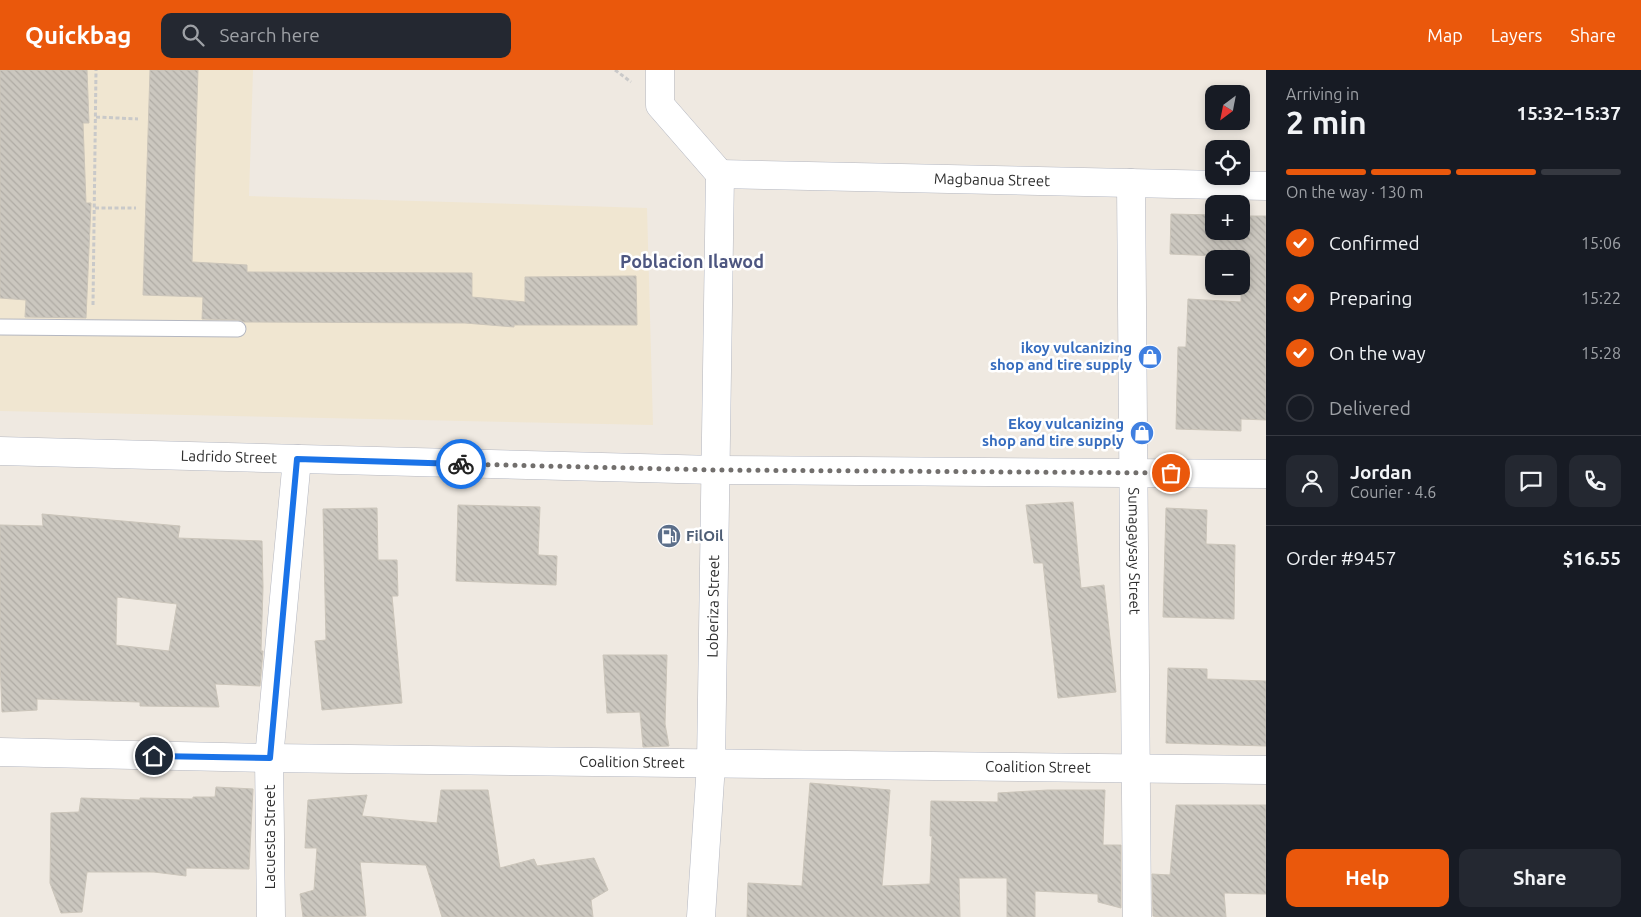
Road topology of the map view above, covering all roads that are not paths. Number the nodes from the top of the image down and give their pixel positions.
1 (660, 70) edge
2 (720, 174) junction
3 (1131, 183) junction
4 (1266, 186) edge
5 (0, 327) edge
6 (238, 329) dead end
7 (0, 451) edge
8 (297, 459) junction
9 (715, 470) junction
10 (1133, 472) junction
11 (1266, 474) edge
12 (0, 752) edge
13 (270, 758) junction
14 (711, 764) junction
15 (1136, 768) junction
16 (1266, 770) edge
17 (271, 917) edge
18 (701, 917) edge
19 (1137, 917) edge

1 - 2 street
2 - 3 street, Magbanua Street
2 - 9 street, Loberiza Street
3 - 4 street, Magbanua Street
3 - 10 street, Sumagaysay Street
5 - 6 lane
7 - 8 street, Ladrido Street
8 - 9 street, Ladrido Street
8 - 13 street, Lacuesta Street
9 - 10 street, Ladrido Street
9 - 14 street, Loberiza Street
10 - 11 street, Ladrido Street
10 - 15 street, Sumagaysay Street
12 - 13 street, Coalition Street
13 - 14 street, Coalition Street
13 - 17 street, Lacuesta Street
14 - 15 street, Coalition Street
14 - 18 street, Loberiza Street
15 - 16 street, Coalition Street
15 - 19 street, Sumagaysay Street

